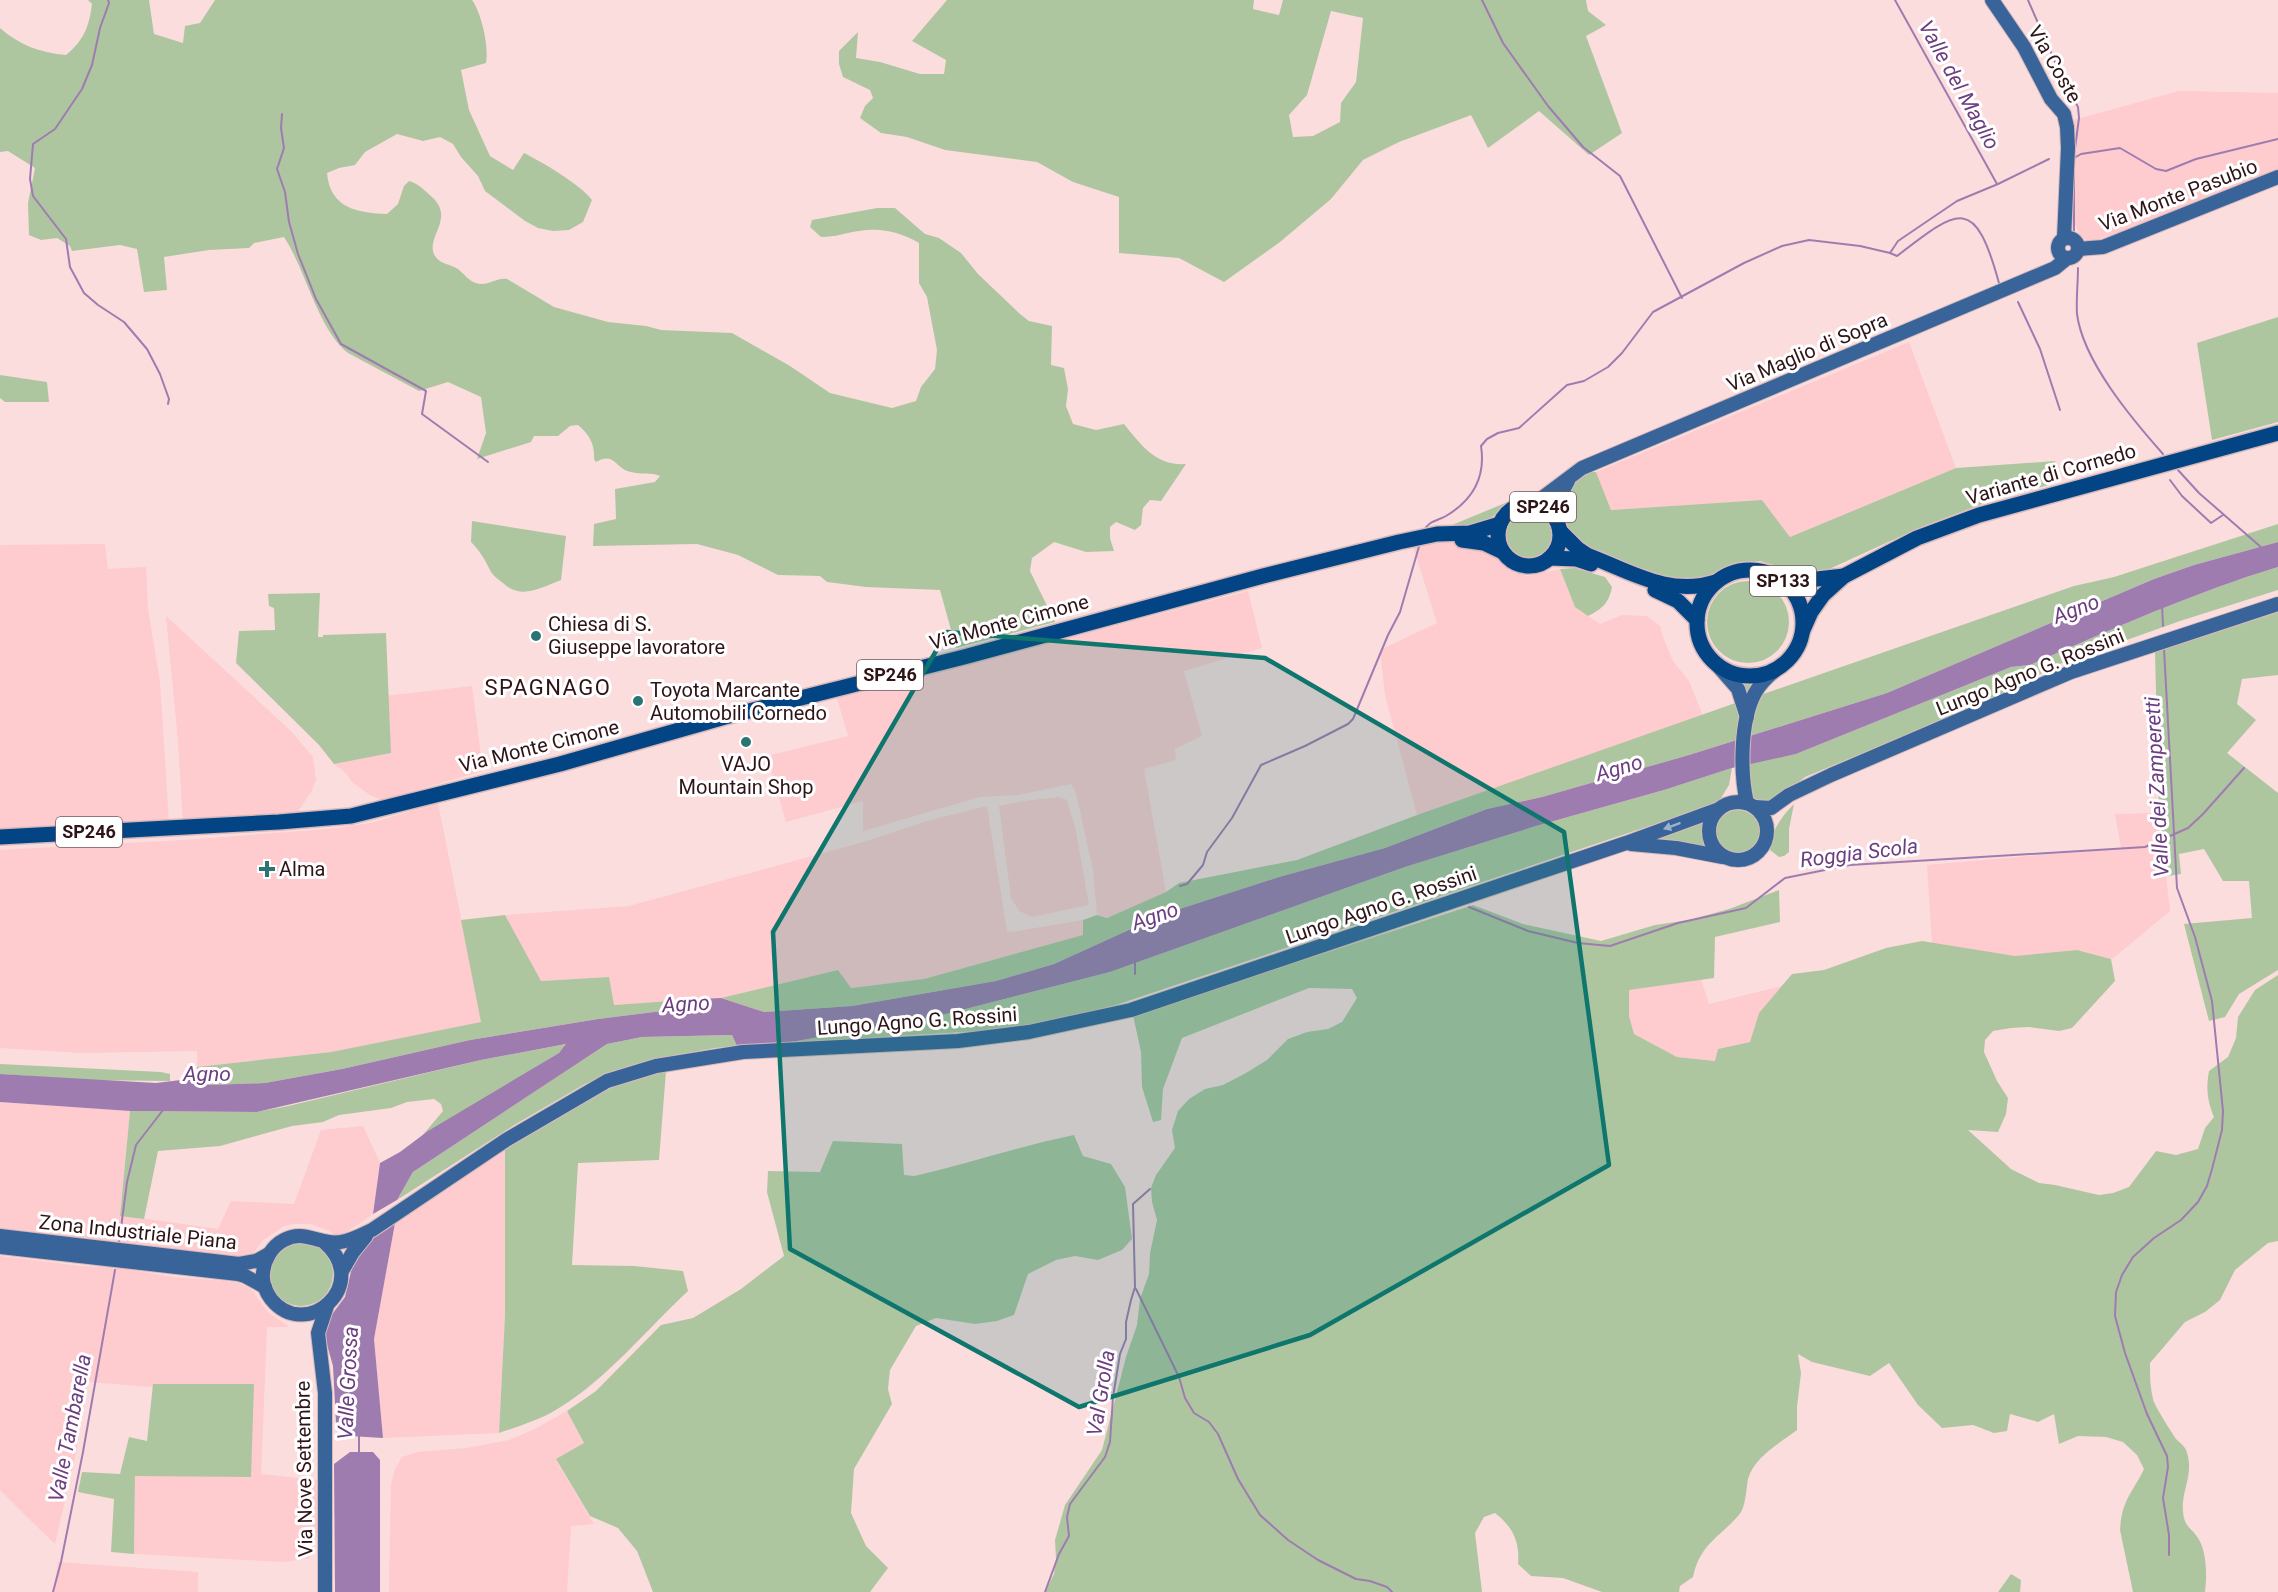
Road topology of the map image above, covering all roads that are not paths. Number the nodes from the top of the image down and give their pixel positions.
1 (1992, 0) edge
2 (2278, 177) edge
3 (2074, 240) junction
4 (2061, 261) junction
5 (2278, 433) edge
6 (1574, 472) junction
7 (1534, 504) junction
8 (1500, 524) junction
9 (1559, 526) junction
10 (1430, 537) junction
11 (1503, 552) junction
12 (1550, 558) junction
13 (1844, 576) junction
14 (1781, 579) junction
15 (1716, 582) junction
16 (2278, 604) edge
17 (1697, 620) junction
18 (1803, 630) junction
19 (1717, 665) junction
20 (1777, 669) junction
21 (1747, 718) junction
22 (1739, 788) junction
23 (1802, 789) junction
24 (1751, 805) junction
25 (1723, 806) junction
26 (1767, 828) junction
27 (0, 837) edge
28 (1626, 843) junction
29 (1724, 857) junction
30 (372, 1230) junction
31 (0, 1236) edge
32 (324, 1242) junction
33 (0, 1247) edge
34 (269, 1254) junction
35 (342, 1272) junction
36 (265, 1287) junction
37 (327, 1306) junction
38 (292, 1313) junction
39 (318, 1346) junction
40 (325, 1592) edge

1 - 3 main road, Via Coste
2 - 3 main road, Via Monte Pasubio
3 - 4 main road, Via Maglio di Sopra
3 - 4 main road, Via Coste
4 - 6 main road, Via Maglio di Sopra
5 - 13 main road, Variante di Cornedo / SP133
6 - 7 main road
6 - 9 main road
7 - 8 main road, SP246
7 - 9 main road, SP246
8 - 10 main road, Via Monte Cimone / SP246
8 - 11 main road, SP246
9 - 12 main road, SP246
9 - 15 main road, SP133
10 - 11 main road, Via Monte Cimone / SP246
10 - 27 main road, Via Monte Cimone / SP246
11 - 12 main road, SP246
12 - 17 main road
13 - 14 main road, SP133
13 - 18 main road, SP133
14 - 15 main road, SP133
14 - 18 main road, SP133
15 - 17 main road
16 - 23 main road, Lungo Agno G. Rossini
17 - 19 main road
18 - 20 main road, SP133
19 - 20 main road
19 - 21 main road
20 - 21 main road
21 - 22 main road
22 - 24 main road
22 - 25 main road
23 - 24 main road, Lungo Agno G. Rossini
23 - 26 main road, Lungo Agno G. Rossini
24 - 25 main road, Lungo Agno G. Rossini
24 - 26 main road
25 -> 28 main road, Lungo Agno G. Rossini
25 - 29 main road
26 - 29 main road, Lungo Agno G. Rossini
28 - 29 main road, Lungo Agno G. Rossini
28 - 30 main road, Lungo Agno G. Rossini
30 - 32 main road, Zona Industriale Piana
30 - 35 main road
31 - 34 main road, Zona Industriale Piana
32 - 34 main road, Zona Industriale Piana
32 - 35 main road
33 - 36 main road, Zona Industriale Piana
34 - 36 main road
35 - 37 main road
36 - 38 main road, Zona Industriale Piana
37 - 38 main road
37 - 39 main road
38 - 39 main road, Zona Industriale Piana
39 - 40 main road, Via Nove Settembre

